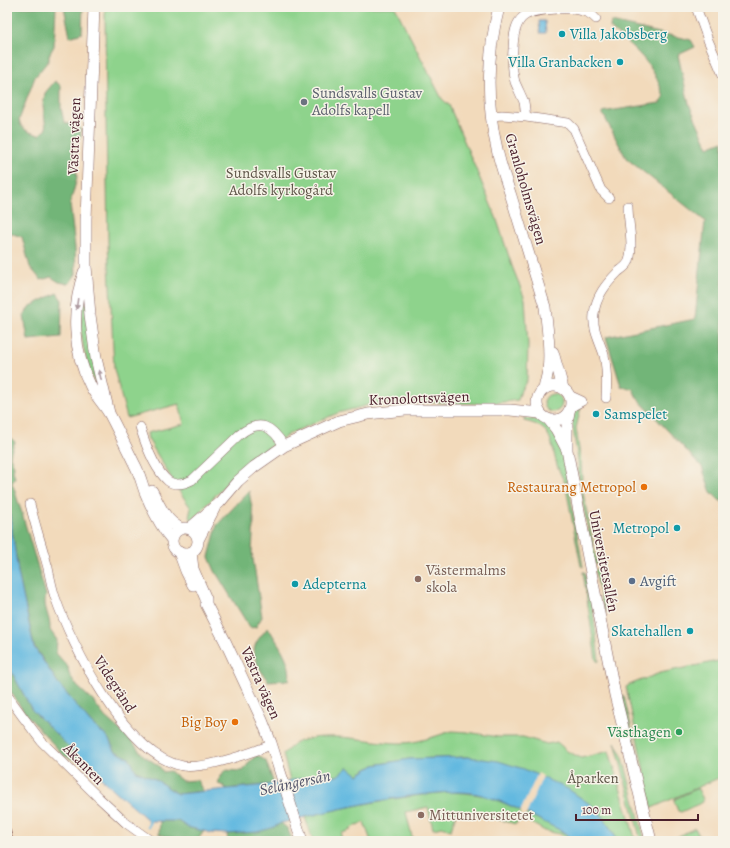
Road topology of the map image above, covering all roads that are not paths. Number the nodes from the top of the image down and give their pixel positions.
1 (94, 7) edge
2 (499, 7) edge
3 (696, 7) edge
4 (596, 19) dead end
5 (723, 75) edge
6 (492, 116) junction
7 (526, 117) junction
8 (609, 198) dead end
9 (628, 206) dead end
10 (86, 266) junction
11 (548, 331) junction
12 (544, 389) junction
13 (566, 391) junction
14 (606, 398) dead end
15 (537, 401) junction
16 (510, 410) junction
17 (570, 410) junction
18 (109, 413) junction
19 (544, 417) junction
20 (140, 427) dead end
21 (284, 446) junction
22 (567, 450) junction
23 (141, 477) junction
24 (30, 504) dead end
25 (215, 506) junction
26 (186, 529) junction
27 (172, 540) junction
28 (198, 540) junction
29 (179, 552) junction
30 (191, 552) junction
31 (206, 604) junction
32 (7, 695) edge
33 (271, 744) junction
34 (151, 841) edge
35 (302, 841) edge
36 (651, 841) edge

1 - 10 street, Västra vägen
2 - 6 street, Granloholmsvägen
3 - 5 street
4 - 7 street
6 - 7 street
6 - 11 street, Granloholmsvägen
7 - 8 street
9 - 14 street
18 -> 10 street, Västra vägen
10 -> 18 street, Västra vägen
11 - 12 street, Granloholmsvägen
11 - 13 street, Granloholmsvägen
12 - 13 street
12 - 15 street
13 - 17 street
15 - 16 street, Kronolottsvägen
15 - 19 street
16 - 19 street, Kronolottsvägen
16 - 21 street, Kronolottsvägen
17 - 19 street
17 - 22 street, Universitetsallén
18 - 23 street, Västra vägen
19 - 22 street, Universitetsallén
20 - 21 street
21 - 25 street, Kronolottsvägen
22 - 36 street, Universitetsallén
23 - 26 street, Västra vägen
23 - 27 street, Västra vägen
24 - 33 street, Videgränd
25 - 26 street, Kronolottsvägen
25 - 28 street, Kronolottsvägen
26 - 27 street
26 - 28 street
27 - 29 street
28 - 30 street
29 - 30 street
29 - 31 street, Västra vägen
30 - 31 street, Västra vägen
31 - 33 street, Västra vägen
32 - 34 street, Åkanten
33 - 35 street, Västra vägen

